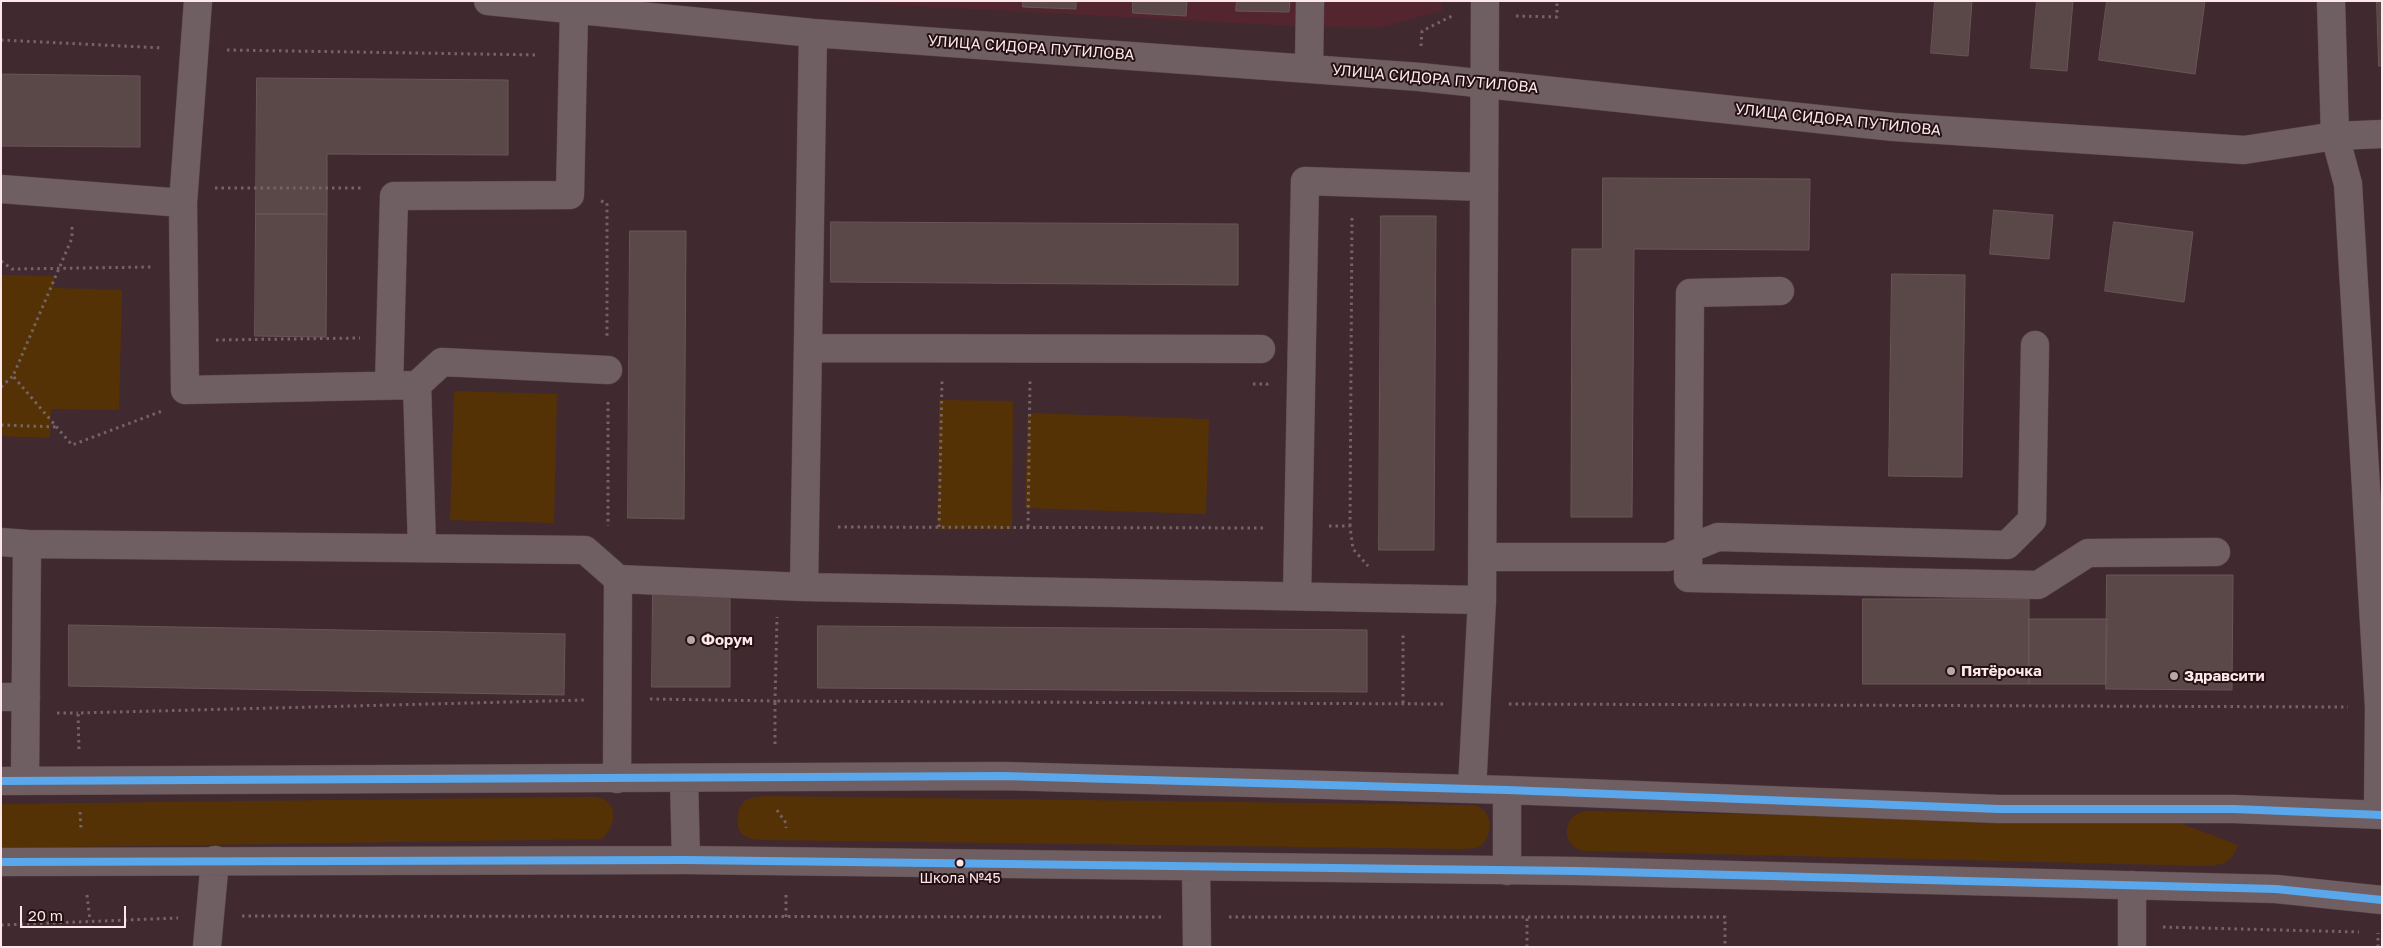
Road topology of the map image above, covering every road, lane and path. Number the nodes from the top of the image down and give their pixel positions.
1 (198, 1) edge
2 (488, 1) edge
3 (1310, 1) edge
4 (1485, 1) edge
5 (2331, 1) edge
6 (574, 10) junction
7 (813, 33) junction
8 (1, 40) edge
9 (168, 48) dead end
10 (223, 50) dead end
11 (539, 63) dead end
12 (1309, 68) junction
13 (1485, 83) junction
14 (2382, 134) edge
15 (2335, 136) junction
16 (1484, 187) junction
17 (213, 188) dead end
18 (366, 188) dead end
19 (570, 188) junction
20 (1, 189) edge
21 (72, 194) junction
22 (183, 202) junction
23 (1352, 208) dead end
24 (1, 261) edge
25 (184, 266) junction
26 (59, 268) junction
27 (1780, 291) dead end
28 (365, 338) dead end
29 (207, 340) dead end
30 (2035, 345) dead end
31 (808, 348) junction
32 (1261, 349) dead end
33 (608, 370) junction
34 (12, 376) junction
35 (942, 378) dead end
36 (1020, 379) dead end
37 (1030, 379) junction
38 (1039, 380) dead end
39 (1247, 384) dead end
40 (418, 385) junction
41 (389, 386) junction
42 (1, 387) edge
43 (195, 389) junction
44 (1266, 394) dead end
45 (1, 425) edge
46 (58, 427) junction
47 (1266, 519) dead end
48 (805, 526) junction
49 (1350, 526) junction
50 (939, 527) junction
51 (1028, 527) junction
52 (1298, 527) junction
53 (1266, 528) junction
54 (14, 543) edge
55 (422, 547) junction
56 (1690, 548) junction
57 (2216, 552) dead end
58 (1482, 556) junction
59 (1370, 568) dead end
60 (613, 575) junction
61 (804, 587) junction
62 (1297, 596) junction
63 (1482, 600) junction
64 (14, 697) edge
65 (617, 699) junction
66 (775, 701) dead end
67 (1476, 704) junction
68 (2379, 707) junction
69 (617, 779) junction
70 (684, 779) junction
71 (13, 781) edge
72 (80, 781) junction
73 (1472, 788) junction
74 (1507, 790) junction
75 (2380, 814) edge
76 (215, 860) junction
77 (686, 860) junction
78 (1, 862) edge
79 (1196, 867) junction
80 (1507, 871) junction
81 (2132, 885) junction
82 (2382, 900) edge
83 (210, 916) junction
84 (1197, 917) junction
85 (1527, 917) junction
86 (1, 925) edge
87 (2132, 937) edge
88 (207, 947) edge
89 (1197, 947) edge
90 (1527, 947) edge
91 (1725, 947) edge
92 (2378, 947) edge

1 - 22 street
2 - 6 street, УЛИЦА СИДОРА ПУТИЛОВА
3 - 12 street
4 - 13 street
5 - 15 street
6 - 7 street, УЛИЦА СИДОРА ПУТИЛОВА
6 - 19 street
7 - 12 street, УЛИЦА СИДОРА ПУТИЛОВА
7 - 31 street
8 - 9 path
10 - 11 path
12 - 13 street, УЛИЦА СИДОРА ПУТИЛОВА
13 - 15 street, УЛИЦА СИДОРА ПУТИЛОВА
13 - 16 street
14 - 15 street, УЛИЦА СИДОРА ПУТИЛОВА
15 - 68 street
16 - 52 street
16 - 58 street
17 - 18 path
19 - 33 path
19 - 41 street
20 - 21 street
21 - 22 street
21 - 26 path
22 - 25 street
23 - 49 path
24 - 26 path
25 - 26 path
25 - 43 street
26 - 34 path
27 - 56 street
28 - 29 path
30 - 56 street
31 - 32 street
31 - 48 street
33 - 40 street
33 - 60 path
34 - 42 path
34 - 46 path
35 - 50 path
36 - 37 path
37 - 38 path
37 - 51 path
39 - 44 path
40 - 41 street
40 - 55 street
41 - 43 street
43 - 46 path
45 - 46 path
47 - 53 path
48 - 50 path
48 - 61 street
49 - 52 path
49 - 59 path
50 - 51 path
51 - 53 path
52 - 53 path
52 - 62 street
54 - 55 street
54 - 64 street
55 - 60 street
56 - 57 street
56 - 58 street
58 - 63 street
60 - 61 street
60 - 65 street
61 - 62 street
62 - 63 street
63 - 67 street
64 - 71 street
65 - 69 street
65 - 72 path
66 - 67 path
67 - 68 path
67 - 73 street
68 - 75 street
69 - 70 street
69 - 72 street
70 - 73 street
70 - 77 street
71 - 72 street
73 - 74 street
74 - 75 street
74 - 80 street
76 - 77 street
76 - 78 street
76 - 83 street
77 - 79 street
79 - 80 street
79 - 84 street
80 - 81 street
81 - 82 street
81 - 87 street
83 - 84 path
83 - 86 path
83 - 88 street
84 - 85 path
84 - 89 street
85 - 90 path
85 - 91 path
87 - 92 path

